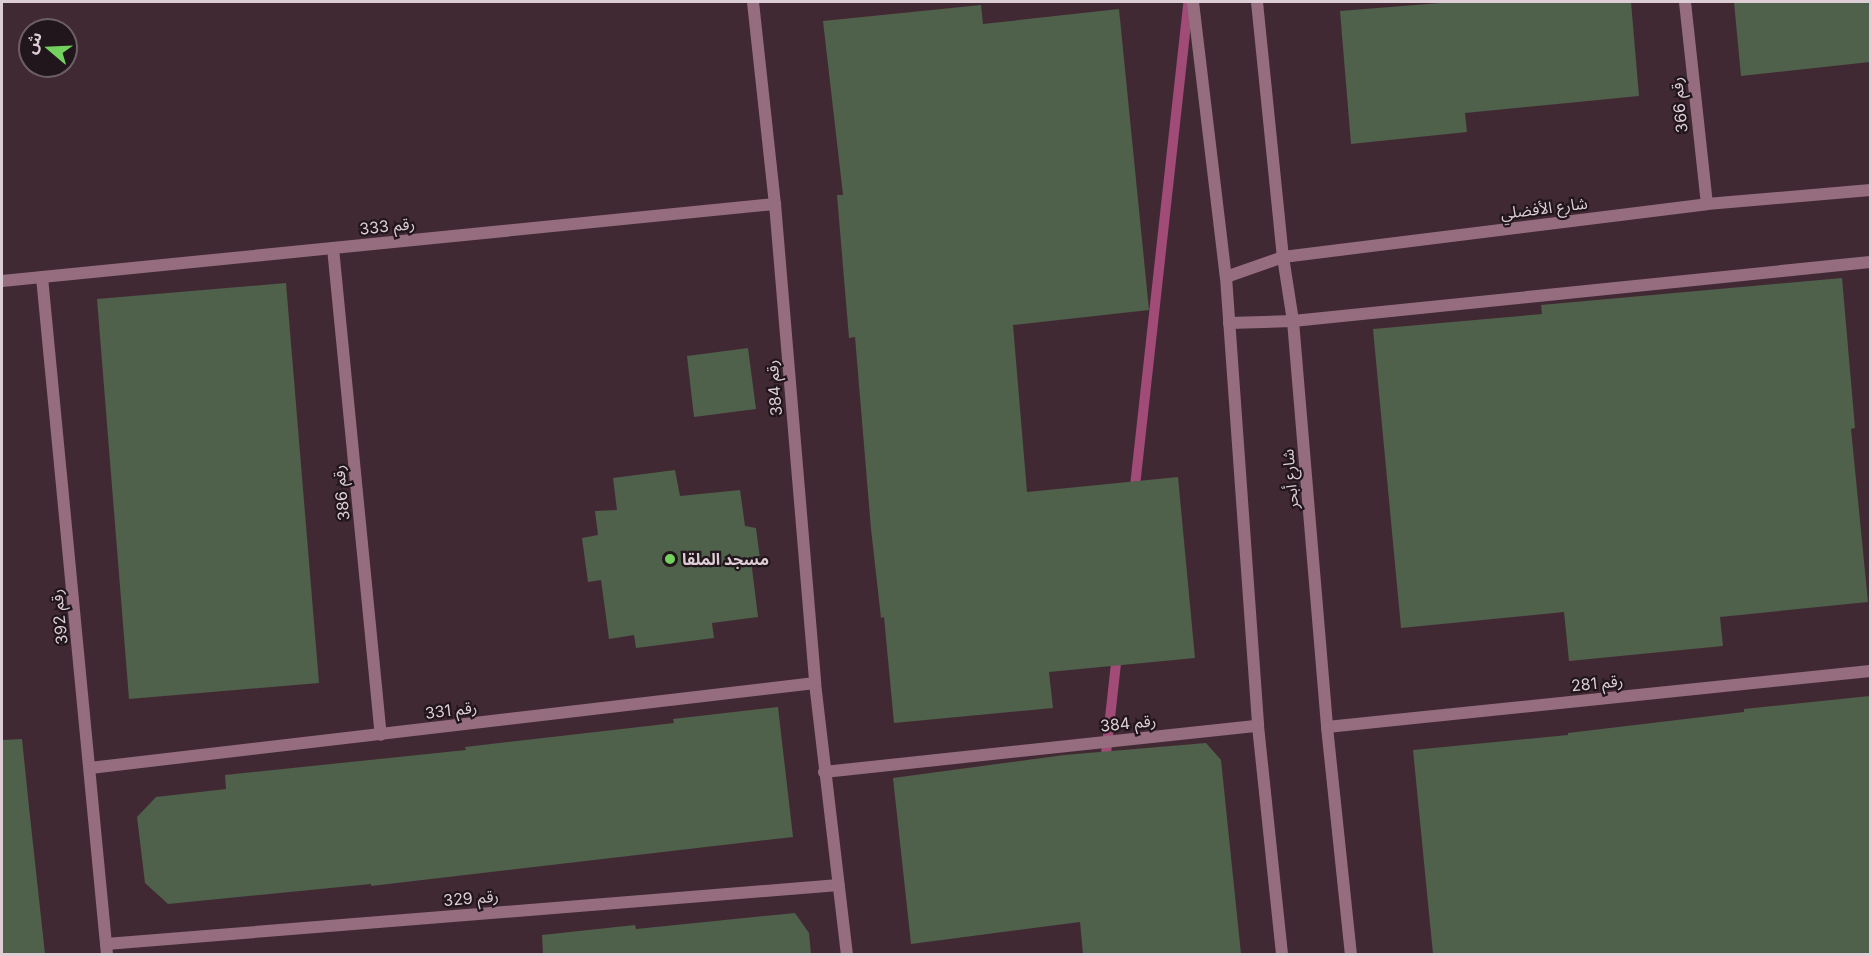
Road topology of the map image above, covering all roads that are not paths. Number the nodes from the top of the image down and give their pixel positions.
1 (753, 2) edge
2 (1193, 2) edge
3 (1257, 2) edge
4 (1685, 2) edge
5 (1870, 190) edge
6 (775, 204) junction
7 (1707, 204) junction
8 (333, 248) junction
9 (1283, 258) junction
10 (1870, 262) edge
11 (42, 277) junction
12 (1226, 277) junction
13 (2, 281) edge
14 (1293, 321) junction
15 (1229, 323) junction
16 (1870, 671) edge
17 (815, 683) junction
18 (1258, 726) junction
19 (1327, 727) junction
20 (381, 735) junction
21 (90, 768) junction
22 (824, 772) junction
23 (839, 885) junction
24 (107, 949) edge
25 (847, 954) edge
26 (1282, 954) edge
27 (1351, 954) edge

1 - 6 street, رقم 384
2 - 12 street
3 - 9 street, شارع أبحر
4 - 7 street, رقم 366
5 - 7 street, شارع الأفضلي
6 - 8 street, رقم 333
6 - 17 street, رقم 384
7 - 9 street, شارع الأفضلي
8 - 11 street, رقم 333
8 - 20 street, رقم 386
9 - 12 street, شارع الأفضلي
9 - 14 street, شارع أبحر
10 - 14 street
11 - 13 street, رقم 333
11 - 21 street, رقم 392
12 - 15 street
14 - 15 street
14 - 19 street, شارع أبحر
15 - 18 street
16 - 19 street, رقم 281
17 - 20 street, رقم 331
17 - 22 street, رقم 384
18 - 22 street, رقم 384
18 - 26 street
19 - 27 street, شارع أبحر
20 - 21 street, رقم 331
21 - 24 street, رقم 392
22 - 23 street, رقم 384
23 - 24 street, رقم 329
23 - 25 street, رقم 384

